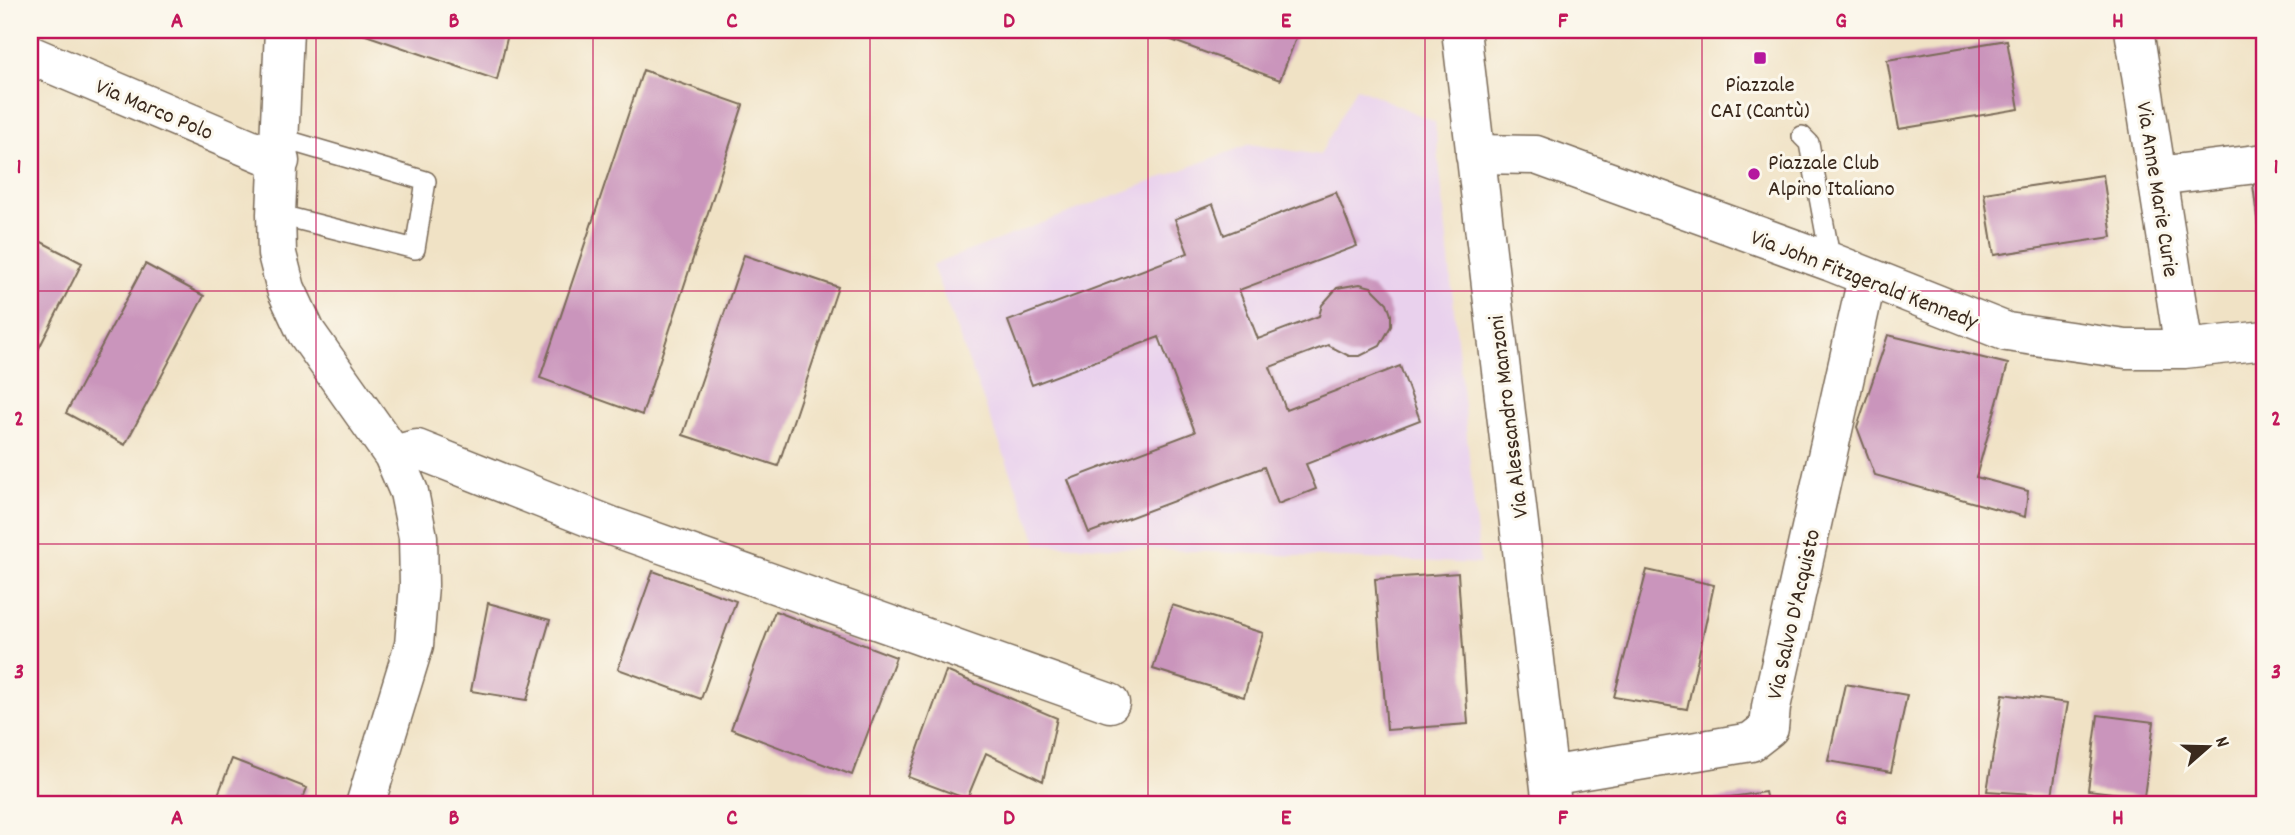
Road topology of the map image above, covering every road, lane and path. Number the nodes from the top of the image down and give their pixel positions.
1 (284, 30) edge
2 (1461, 30) edge
3 (2134, 30) edge
4 (30, 55) edge
5 (1802, 136) dead end
6 (280, 150) junction
7 (1475, 154) junction
8 (2265, 163) edge
9 (2157, 176) junction
10 (276, 214) junction
11 (1831, 262) junction
12 (1867, 278) junction
13 (2265, 340) edge
14 (2184, 349) junction
15 (393, 455) junction
16 (1110, 703) dead end
17 (1551, 791) edge
18 (365, 805) edge

1 - 6 street
2 - 7 street, Via Alessandro Manzoni
3 - 9 street, Via Anne Marie Curie
4 - 6 street, Via Marco Polo
5 - 11 lane
6 - 10 street
6 - 10 lane
7 - 11 street, Via John Fitzgerald Kennedy
7 - 17 street, Via Alessandro Manzoni
8 - 9 street
9 - 14 street, Via Anne Marie Curie
10 - 15 street
11 - 12 street, Via John Fitzgerald Kennedy
12 - 14 street, Via John Fitzgerald Kennedy
12 - 17 street, Via Salvo D'Acquisto
13 - 14 street, Via John Fitzgerald Kennedy
15 - 16 street
15 - 18 street

